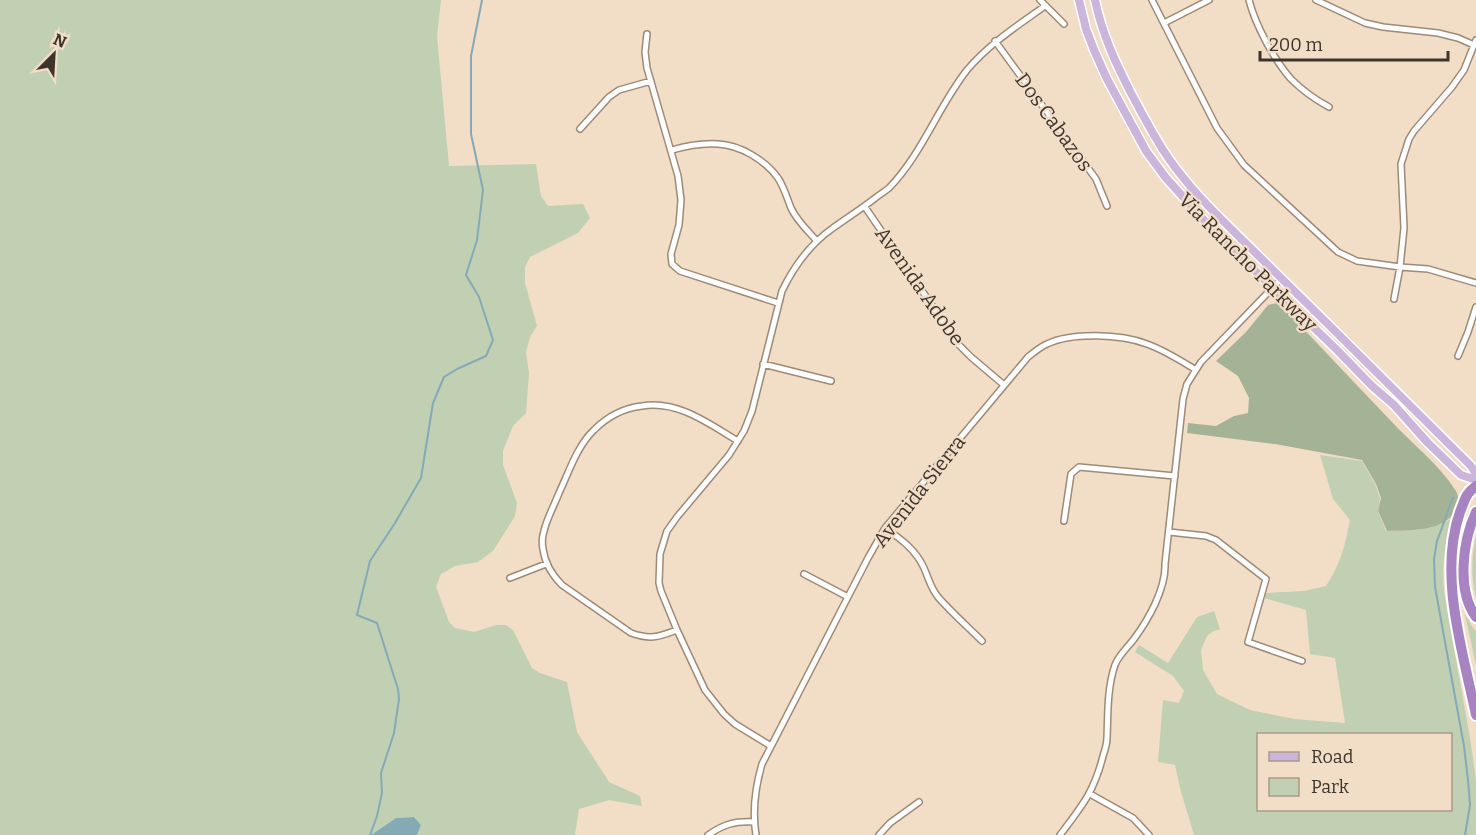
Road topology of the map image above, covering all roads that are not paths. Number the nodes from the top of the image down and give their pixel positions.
1 (1040, 0) edge
2 (1079, 0) edge
3 (1095, 0) edge
4 (1152, 0) edge
5 (1209, 0) edge
6 (1249, 0) edge
7 (1316, 0) edge
8 (1045, 6) junction
9 (1164, 23) junction
10 (1064, 24) dead end
11 (646, 34) dead end
12 (995, 41) junction
13 (1475, 42) edge
14 (651, 81) junction
15 (1329, 107) dead end
16 (580, 129) dead end
17 (672, 150) junction
18 (1107, 206) dead end
19 (865, 207) junction
20 (817, 241) junction
21 (1400, 267) junction
22 (1282, 278) junction
23 (1476, 283) edge
24 (1272, 288) junction
25 (1394, 298) dead end
26 (778, 303) junction
27 (1476, 307) edge
28 (1458, 356) dead end
29 (763, 364) junction
30 (1196, 370) junction
31 (831, 381) dead end
32 (1004, 385) junction
33 (738, 441) junction
34 (1476, 474) edge
35 (1175, 476) junction
36 (1476, 480) edge
37 (1476, 486) edge
38 (1476, 512) edge
39 (1064, 521) dead end
40 (885, 528) junction
41 (1169, 532) junction
42 (546, 564) junction
43 (804, 574) dead end
44 (510, 578) dead end
45 (848, 597) junction
46 (1476, 616) edge
47 (677, 630) junction
48 (982, 641) dead end
49 (1302, 662) dead end
50 (1476, 716) edge
51 (771, 746) junction
52 (1090, 794) junction
53 (920, 802) dead end
54 (754, 822) junction
55 (708, 835) edge
56 (756, 835) edge
57 (879, 835) edge
58 (1060, 835) edge
59 (1149, 835) edge

1 - 8 street
2 - 24 main road, Via Rancho Parkway
3 - 22 main road, Via Rancho Parkway
4 - 9 street
5 - 9 street
6 - 15 street
7 - 13 street
8 - 10 street
8 - 12 street
9 - 21 street
11 - 14 street
12 - 18 street, Dos Cabazos
12 - 19 street
13 - 21 street
14 - 16 street
14 - 17 street
17 - 20 street
17 - 26 street
19 - 20 street
19 - 32 street, Avenida Adobe
20 - 26 street
21 - 23 street
21 - 25 street
22 - 24 street
22 - 34 main road, Via Rancho Parkway
24 - 30 street
24 - 36 main road, Via Rancho Parkway
26 - 29 street
27 - 28 street
29 - 31 street
29 - 33 street
30 - 32 street, Avenida Sierra
30 - 35 street
32 - 40 street, Avenida Sierra
33 - 42 street
33 - 47 street
35 - 39 street
35 - 41 street
37 - 50 highway
38 - 46 highway
40 - 45 street, Avenida Sierra
40 - 48 street
41 - 49 street
41 - 52 street
42 - 44 street
42 - 47 street
43 - 45 street
45 - 51 street, Avenida Sierra
47 - 51 street
51 - 54 street, Avenida Sierra
52 - 58 street
52 - 59 street
53 - 57 street
54 - 55 street
54 - 56 street, Avenida Sierra

